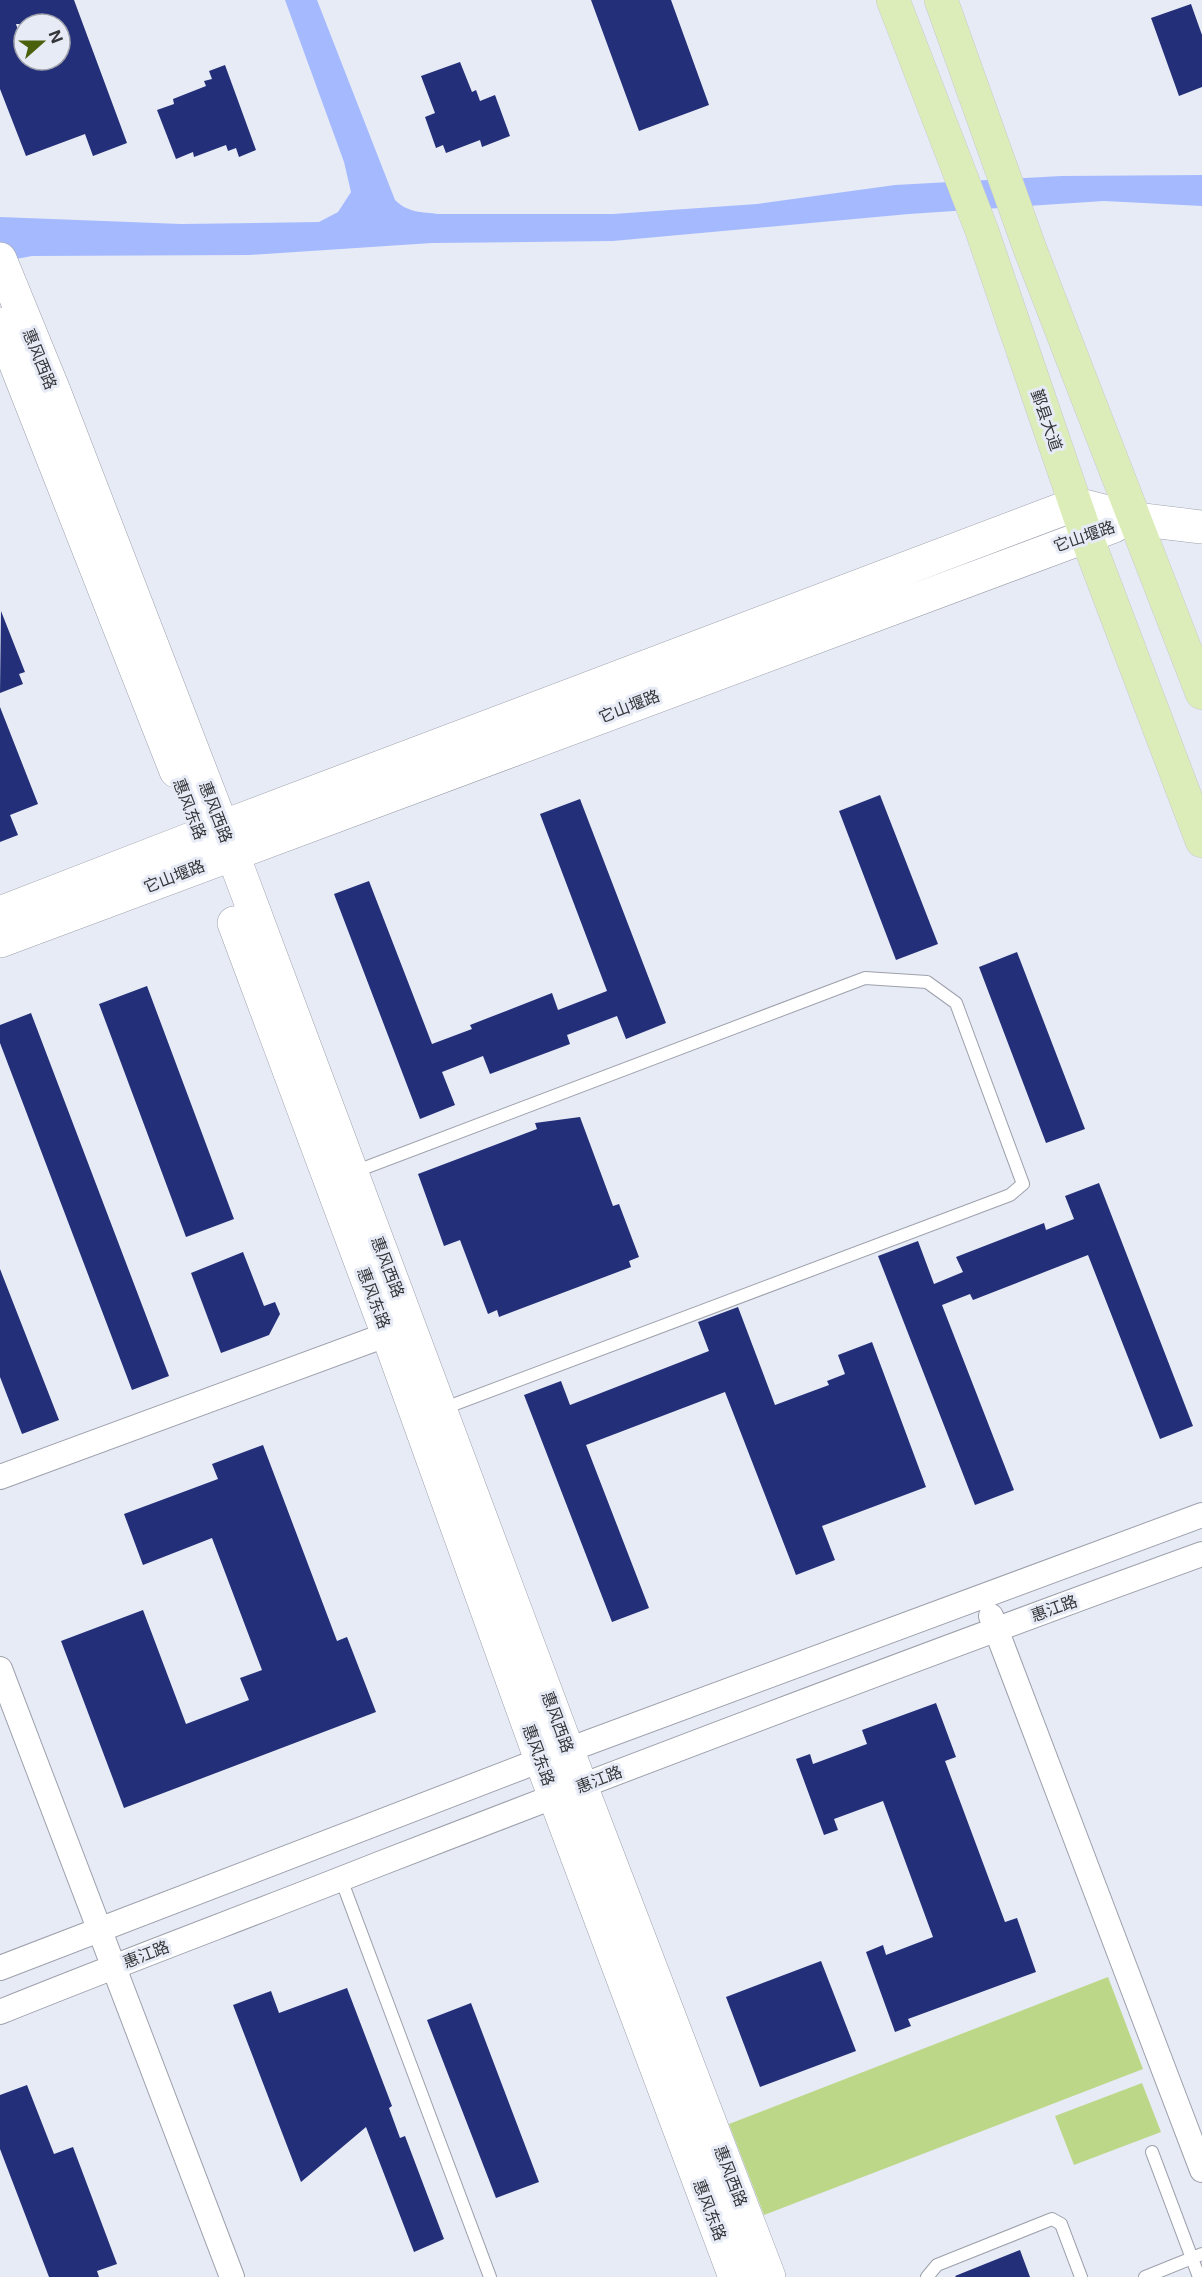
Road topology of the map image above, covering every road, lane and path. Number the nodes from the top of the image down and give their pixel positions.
1 (893, 0) edge
2 (940, 0) edge
3 (2, 266) edge
4 (0, 324) edge
5 (1076, 504) junction
6 (1135, 519) junction
7 (1202, 526) edge
8 (1086, 535) junction
9 (1202, 693) edge
10 (1202, 841) edge
11 (217, 845) junction
12 (0, 913) edge
13 (0, 941) edge
14 (341, 1177) junction
15 (399, 1330) junction
16 (429, 1414) junction
17 (0, 1477) edge
18 (1202, 1515) edge
19 (1202, 1554) edge
20 (983, 1596) junction
21 (996, 1629) junction
22 (0, 1669) edge
23 (555, 1756) junction
24 (568, 1791) junction
25 (341, 1880) junction
26 (100, 1930) junction
27 (114, 1966) junction
28 (0, 1968) edge
29 (0, 2012) edge
30 (1152, 2152) dead end
31 (1202, 2170) edge
32 (1197, 2256) edge
33 (232, 2277) edge
34 (490, 2277) edge
35 (735, 2277) edge
36 (769, 2277) edge
37 (927, 2277) edge
38 (1080, 2277) edge
39 (1145, 2277) edge
40 (1199, 2277) edge

1 - 5 main road, 鄞县大道
2 - 6 main road
3 - 11 street, 惠风西路
4 - 11 street, 惠风东路
5 - 6 street, 它山堰路
5 - 8 main road, 鄞县大道
5 - 11 street, 它山堰路
6 - 7 street
6 - 8 street, 它山堰路
6 - 9 main road
8 - 10 main road, 鄞县大道
8 - 11 street, 它山堰路
11 - 12 street, 它山堰路
11 - 13 street, 它山堰路
11 - 14 street, 惠风东路
14 - 15 street, 惠风西路
14 - 16 lane
15 - 16 street, 惠风西路
15 - 17 street
16 - 23 street, 惠风西路
18 - 20 street
19 - 21 street, 惠江路
20 - 21 street
20 - 23 street
21 - 24 street, 惠江路
21 - 31 street
22 - 26 street
23 - 24 street, 惠风西路
23 - 26 street
24 - 25 street, 惠江路
24 - 35 street, 惠风东路
24 - 36 street, 惠风西路
25 - 27 street, 惠江路
25 - 34 lane
26 - 27 street
26 - 28 street
27 - 29 street, 惠江路
27 - 33 street
30 - 32 lane
32 - 39 lane
32 - 40 lane
37 - 38 lane

